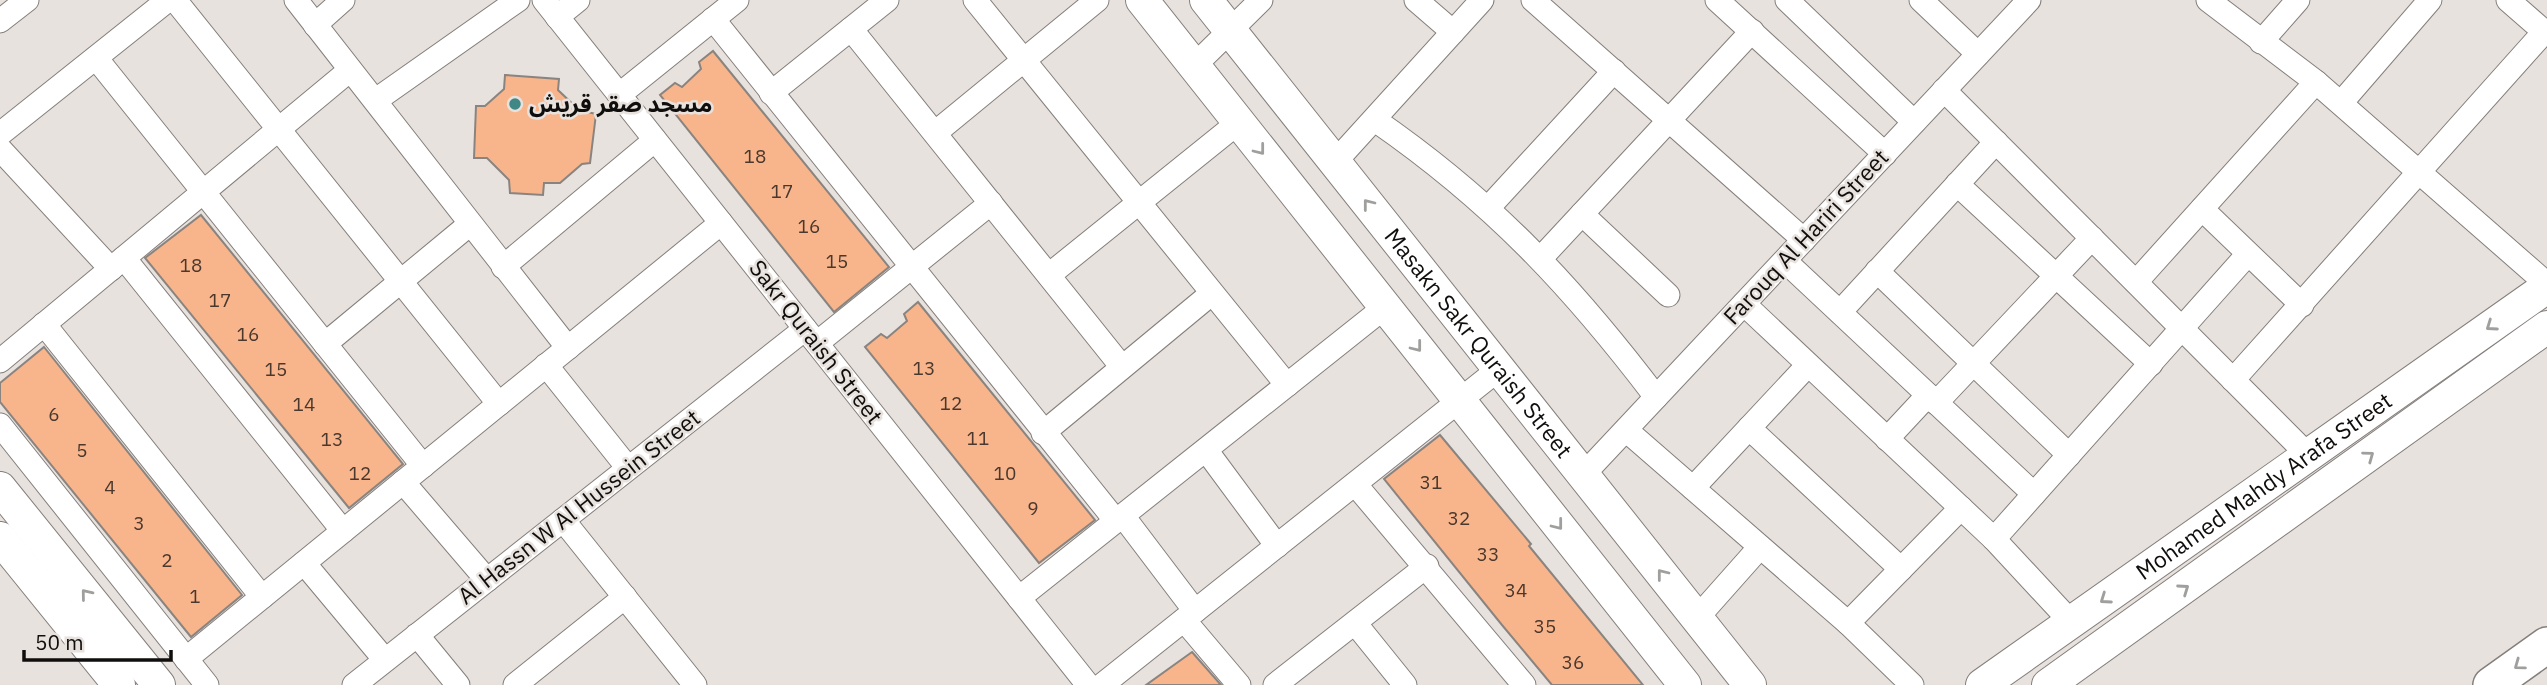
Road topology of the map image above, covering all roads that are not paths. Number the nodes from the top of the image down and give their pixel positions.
1 (27, 0) edge
2 (169, 0) edge
3 (175, 0) edge
4 (296, 0) edge
5 (343, 0) edge
6 (518, 0) edge
7 (578, 0) edge
8 (737, 0) edge
9 (887, 0) edge
10 (975, 0) edge
11 (1097, 0) edge
12 (1142, 0) edge
13 (1206, 0) edge
14 (1261, 0) edge
15 (1416, 0) edge
16 (1482, 0) edge
17 (1534, 0) edge
18 (1717, 0) edge
19 (1787, 0) edge
20 (1921, 0) edge
21 (2029, 0) edge
22 (2208, 0) edge
23 (2298, 0) edge
24 (2430, 0) edge
25 (2508, 0) edge
26 (551, 8) edge
27 (713, 19) junction
28 (0, 21) edge
29 (315, 25) junction
30 (851, 29) junction
31 (1231, 31) junction
32 (1752, 31) junction
33 (1453, 32) junction
34 (2546, 33) edge
35 (2260, 42) junction
36 (1978, 54) junction
37 (96, 58) junction
38 (1023, 60) junction
39 (1195, 66) junction
40 (351, 70) junction
41 (1614, 71) junction
42 (2316, 82) junction
43 (1944, 90) junction
44 (771, 93) junction
45 (619, 94) junction
46 (376, 100) junction
47 (2341, 103) junction
48 (1376, 120) junction
49 (1670, 121) junction
50 (1239, 122) junction
51 (1914, 122) junction
52 (279, 130) junction
53 (934, 133) junction
54 (0, 134) edge
55 (655, 140) junction
56 (1996, 142) junction
57 (0, 149) edge
58 (1885, 153) junction
59 (1335, 162) junction
60 (2422, 172) junction
61 (1957, 184) junction
62 (204, 192) junction
63 (991, 203) junction
64 (1138, 203) junction
65 (1489, 207) junction
66 (2202, 209) junction
67 (1582, 214) junction
68 (721, 223) junction
69 (470, 224) junction
70 (2092, 238) junction
71 (1804, 240) junction
72 (2248, 254) junction
73 (1541, 258) junction
74 (1785, 261) junction
75 (117, 264) junction
76 (503, 267) junction
77 (911, 268) junction
78 (1877, 271) junction
79 (1049, 275) junction
80 (2056, 276) junction
81 (401, 281) junction
82 (2136, 282) junction
83 (2547, 285) edge
84 (1211, 294) junction
85 (1668, 295) dead end
86 (1744, 304) junction
87 (2302, 304) junction
88 (1385, 307) junction
89 (1840, 312) junction
90 (44, 324) junction
91 (2547, 327) edge
92 (2182, 328) junction
93 (811, 336) junction
94 (326, 344) junction
95 (568, 348) junction
96 (0, 361) edge
97 (1974, 363) junction
98 (2151, 364) junction
99 (546, 365) junction
100 (1808, 365) junction
101 (1122, 367) junction
102 (1499, 369) junction
103 (2233, 380) junction
104 (1287, 385) junction
105 (1656, 397) junction
106 (1932, 399) junction
107 (1460, 401) junction
108 (499, 404) junction
109 (0, 425) edge
110 (1748, 428) junction
111 (1626, 430) junction
112 (1043, 433) junction
113 (1887, 439) junction
114 (1206, 450) junction
115 (2069, 455) junction
116 (2308, 455) junction
117 (423, 466) junction
118 (628, 468) junction
119 (1583, 475) junction
120 (403, 482) junction
121 (1355, 484) junction
122 (0, 488) edge
123 (1693, 488) junction
124 (2034, 494) junction
125 (1961, 508) junction
126 (1120, 518) junction
127 (563, 520) junction
128 (343, 531) junction
129 (0, 538) edge
130 (1994, 539) junction
131 (1277, 546) junction
132 (1760, 547) junction
133 (304, 562) junction
134 (1427, 566) junction
135 (1901, 569) junction
136 (487, 580) junction
137 (262, 597) junction
138 (625, 597) junction
139 (1019, 598) junction
140 (1189, 615) junction
141 (1697, 618) junction
142 (1355, 623) junction
143 (1848, 623) junction
144 (2072, 623) junction
145 (417, 635) junction
146 (2547, 645) edge
147 (186, 659) junction
148 (385, 660) junction
149 (528, 681) edge
150 (1679, 683) edge
151 (119, 685) edge
152 (159, 685) edge
153 (207, 685) edge
154 (354, 685) edge
155 (458, 685) edge
156 (695, 685) edge
157 (1087, 685) edge
158 (1102, 685) edge
159 (1239, 685) edge
160 (1275, 685) edge
161 (1405, 685) edge
162 (1524, 685) edge
163 (1750, 685) edge
164 (1912, 685) edge
165 (1983, 685) edge
166 (2048, 685) edge
167 (2491, 685) edge

1 - 28 street
2 - 37 street
3 - 52 street
4 - 29 street
5 - 29 street
6 - 46 street
7 - 26 street
8 - 27 street
9 - 30 street
10 - 38 street
11 - 38 street
12 - 39 street
13 - 31 street, Masakn Sakr Quraish Street
14 - 31 street
15 - 33 street
16 - 33 street
17 - 41 street
18 - 32 street
19 - 51 street
20 - 36 street
21 - 36 street, Farouq Al Hariri Street
22 - 35 street
23 - 35 street
24 - 47 street
25 - 34 street
26 - 45 street, Sakr Quraish Street
27 - 44 street
27 - 45 street
29 - 40 street
30 - 44 street
30 - 53 street
31 - 39 street
31 - 59 street, Masakn Sakr Quraish Street
32 - 49 street
32 - 58 street
33 - 48 street
34 - 60 street
35 - 42 street
36 - 43 street, Farouq Al Hariri Street
37 - 54 street
37 - 62 street
38 - 53 street
38 - 64 street
39 - 50 street
40 - 46 street
40 - 52 street
41 - 49 street
41 - 65 street
42 - 47 street
42 - 66 street
43 - 51 street, Farouq Al Hariri Street
43 - 56 street
44 - 77 street
45 - 55 street, Sakr Quraish Street
46 - 69 street
47 - 60 street
48 - 59 street
48 - 65 street
49 - 67 street
49 - 71 street
50 - 64 street
50 -> 88 street
51 - 58 street, Farouq Al Hariri Street
52 - 62 street
52 - 81 street
53 - 63 street
55 - 68 street, Sakr Quraish Street
55 - 76 street
56 - 61 street
56 - 70 street
57 - 75 street
58 - 71 street, Farouq Al Hariri Street
102 -> 59 street, Masakn Sakr Quraish Street
60 - 83 street
60 - 87 street
61 - 78 street
61 - 80 street
62 - 75 street
62 - 94 street
63 - 77 street, Al Hassn W Al Hussein Street
63 - 79 street
64 - 79 street
64 - 84 street
65 - 73 street
66 - 72 street
66 - 82 street
67 - 73 street
67 - 85 street
68 - 93 street, Sakr Quraish Street
68 - 95 street
69 - 76 street
69 - 81 street
70 - 80 street
70 - 82 street
71 - 74 street, Farouq Al Hariri Street
72 - 87 street
72 - 92 street
73 - 105 street
74 - 86 street, Farouq Al Hariri Street
74 - 89 street
75 - 90 street
75 - 128 street
76 - 95 street
77 - 93 street, Al Hassn W Al Hussein Street
77 - 112 street
78 - 89 street
78 - 97 street
79 - 101 street
80 - 97 street
80 - 98 street
81 - 94 street
81 - 108 street
82 - 92 street
83 -> 116 street, Mohamed Mahdy Arafa Street
84 - 101 street
84 - 104 street
86 - 100 street
86 - 105 street, Farouq Al Hariri Street
87 - 103 street
88 - 104 street
88 -> 107 street
89 - 106 street
90 - 96 street
90 - 137 street
166 -> 91 street, Mohamed Mahdy Arafa Street
92 - 98 street
92 - 103 street
93 - 118 street, Al Hassn W Al Hussein Street
93 - 139 street, Sakr Quraish Street
94 - 117 street
95 - 99 street
97 - 106 street
97 - 115 street
98 - 115 street
99 - 108 street
99 - 118 street
100 - 110 street
100 - 113 street
101 - 112 street
102 - 107 street
102 - 119 street, Masakn Sakr Quraish Street
103 - 116 street
104 - 114 street
105 - 111 street, Farouq Al Hariri Street
106 - 113 street
106 - 124 street
107 - 121 street
107 -> 150 street
108 - 117 street
109 - 147 street
110 - 123 street
110 - 135 street
111 - 119 street, Farouq Al Hariri Street
111 - 123 street
112 - 126 street
113 - 125 street
114 - 126 street
114 - 131 street
115 - 124 street
116 -> 144 street, Mohamed Mahdy Arafa Street
117 - 120 street
118 - 127 street, Al Hassn W Al Hussein Street
141 -> 119 street, Masakn Sakr Quraish Street
120 - 128 street
120 - 136 street
121 - 131 street
121 - 134 street
152 -> 122 street
123 - 132 street
124 - 130 street
125 - 130 street
125 - 135 street
126 - 139 street
126 - 140 street
127 - 136 street, Al Hassn W Al Hussein Street
127 - 138 street
128 - 133 street
129 - 151 street
130 - 144 street
131 - 140 street
132 - 141 street
132 - 143 street
133 - 137 street
133 - 148 street
134 - 142 street
134 - 162 street
135 - 143 street
136 - 145 street, Al Hassn W Al Hussein Street
137 - 147 street
138 - 149 street
138 - 156 street
139 - 157 street, Sakr Quraish Street
140 - 158 street
140 - 159 street
141 - 163 street, Masakn Sakr Quraish Street
142 - 160 street
142 - 161 street
143 - 164 street
144 - 165 street, Mohamed Mahdy Arafa Street
145 - 148 street, Al Hassn W Al Hussein Street
145 - 155 street
146 -> 167 main road
147 - 153 street
148 - 154 street, Al Hassn W Al Hussein Street

